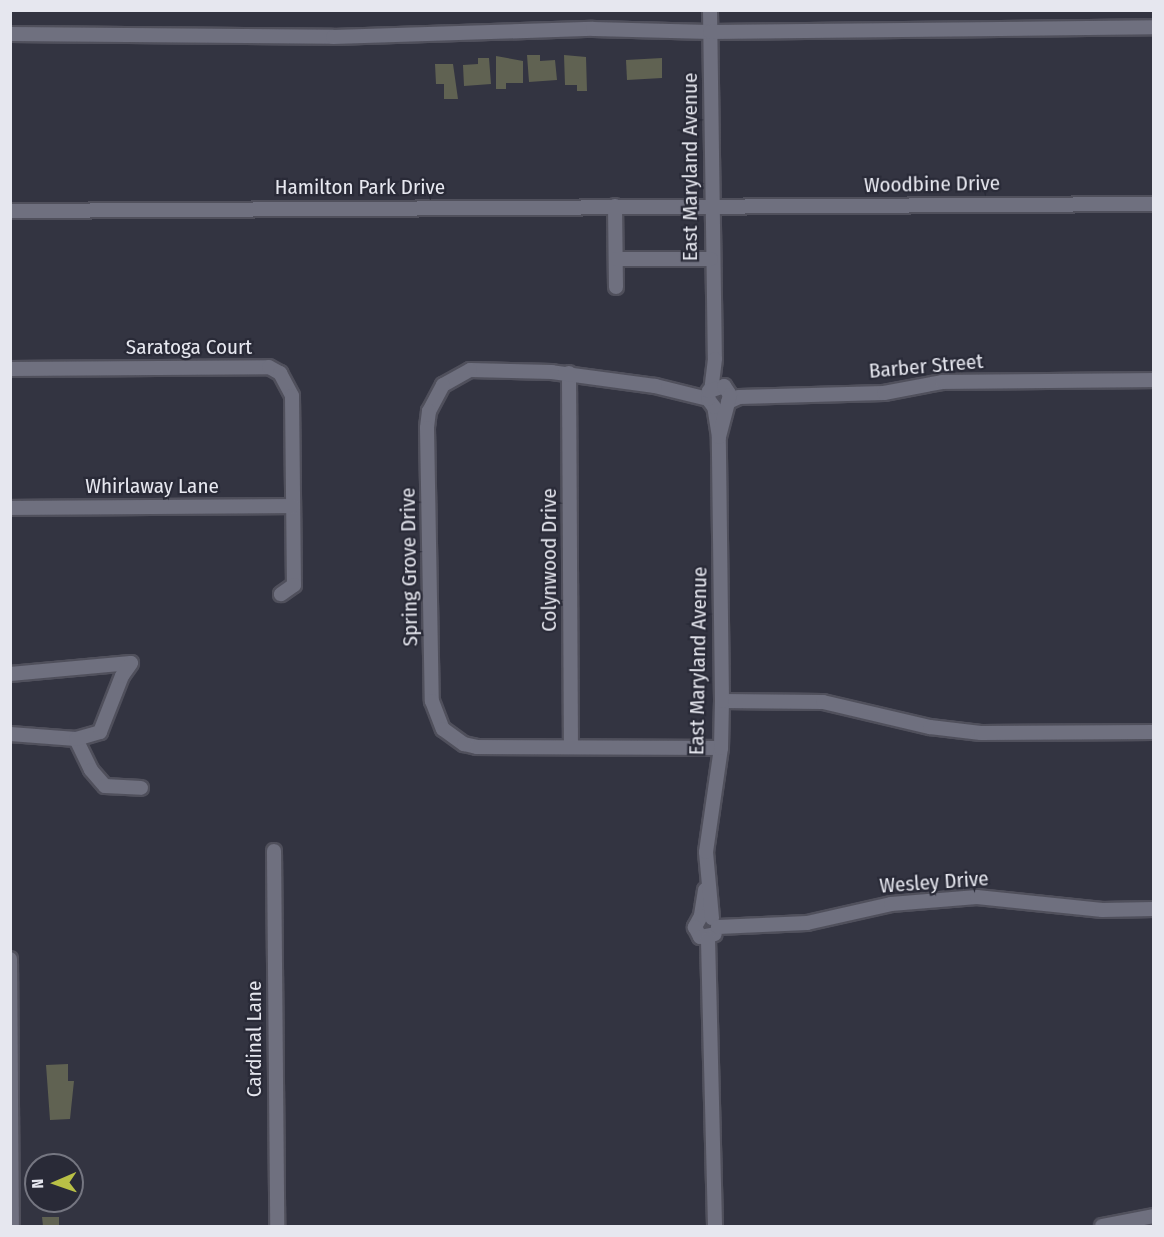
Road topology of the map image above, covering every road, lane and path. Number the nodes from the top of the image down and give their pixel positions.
1 (710, 10) edge
2 (1154, 27) edge
3 (710, 32) junction
4 (10, 34) edge
5 (1154, 204) edge
6 (711, 205) junction
7 (615, 206) junction
8 (10, 211) edge
9 (616, 259) junction
10 (711, 259) junction
11 (616, 287) dead end
12 (10, 369) edge
13 (569, 373) junction
14 (1154, 380) edge
15 (719, 396) junction
16 (293, 506) junction
17 (10, 508) edge
18 (281, 594) dead end
19 (10, 674) edge
20 (722, 701) junction
21 (1154, 732) edge
22 (10, 734) edge
23 (76, 739) junction
24 (571, 746) junction
25 (721, 748) junction
26 (141, 788) dead end
27 (274, 851) dead end
28 (1154, 909) edge
29 (711, 920) junction
30 (708, 939) junction
31 (10, 959) edge
32 (1154, 1216) edge
33 (12, 1227) edge
34 (277, 1227) edge
35 (715, 1227) edge
36 (1102, 1227) edge

1 - 3 street, East Maryland Avenue
2 - 3 street
3 - 4 street
3 - 6 street, East Maryland Avenue
5 - 6 street, Woodbine Drive
6 - 7 street, Hamilton Park Drive
6 - 10 street, East Maryland Avenue
7 - 8 street, Hamilton Park Drive
7 - 9 street
9 - 10 street
9 - 11 street
10 - 15 street, East Maryland Avenue
12 - 16 street, Saratoga Court
13 - 15 street, Spring Grove Drive
13 - 24 street, Colynwood Drive
13 - 24 street, Spring Grove Drive
14 - 15 street, Barber Street
15 - 20 street, East Maryland Avenue
16 - 17 street, Whirlaway Lane
16 - 18 street, Saratoga Court
19 - 23 street
20 - 21 street
20 - 25 street, East Maryland Avenue
22 - 23 street
23 - 26 street
24 - 25 street, Spring Grove Drive
25 - 29 street, East Maryland Avenue
27 - 34 street, Cardinal Lane
28 - 29 street, Wesley Drive
29 - 30 street
29 - 30 street, East Maryland Avenue
30 - 35 street, East Maryland Avenue
31 - 33 street
32 - 36 street

